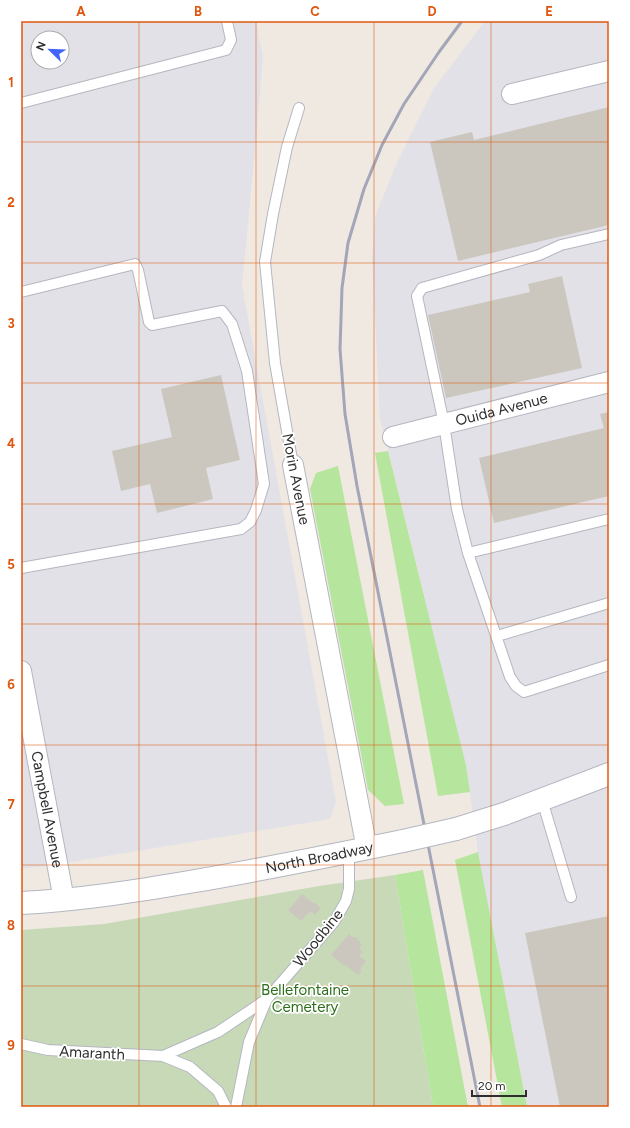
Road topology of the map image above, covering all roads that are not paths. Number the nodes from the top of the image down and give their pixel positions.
1 (227, 21) edge
2 (609, 71) edge
3 (512, 94) dead end
4 (21, 103) edge
5 (299, 108) dead end
6 (609, 234) edge
7 (21, 292) edge
8 (609, 382) edge
9 (444, 424) junction
10 (393, 437) dead end
11 (292, 464) joint
12 (609, 519) edge
13 (468, 553) junction
14 (21, 568) edge
15 (609, 603) edge
16 (497, 636) junction
17 (609, 666) edge
18 (21, 671) edge
19 (609, 774) edge
20 (542, 800) junction
21 (358, 850) junction
22 (571, 897) dead end
23 (64, 900) junction
24 (21, 904) edge
25 (267, 999) junction
26 (21, 1044) edge
27 (163, 1056) junction
28 (226, 1107) edge
29 (236, 1107) edge

1 - 4 lane
2 - 3 street
5 - 11 lane, Morin Avenue
6 - 9 lane
7 - 14 lane
8 - 9 street, Ouida Avenue
9 - 10 street, Ouida Avenue
9 - 13 lane
11 - 21 street, Morin Avenue
12 - 13 lane
13 - 16 lane
15 - 16 lane
16 - 17 lane
18 - 23 street, Campbell Avenue
19 - 20 main road, North Broadway
20 - 21 main road, North Broadway, bridge
20 - 22 lane
21 - 23 main road, North Broadway
21 - 25 lane, Woodbine
23 - 24 main road, North Broadway
25 - 27 lane, Amaranth
25 - 29 lane, Woodbine
26 - 27 lane, Amaranth
27 - 28 lane, Amaranth

